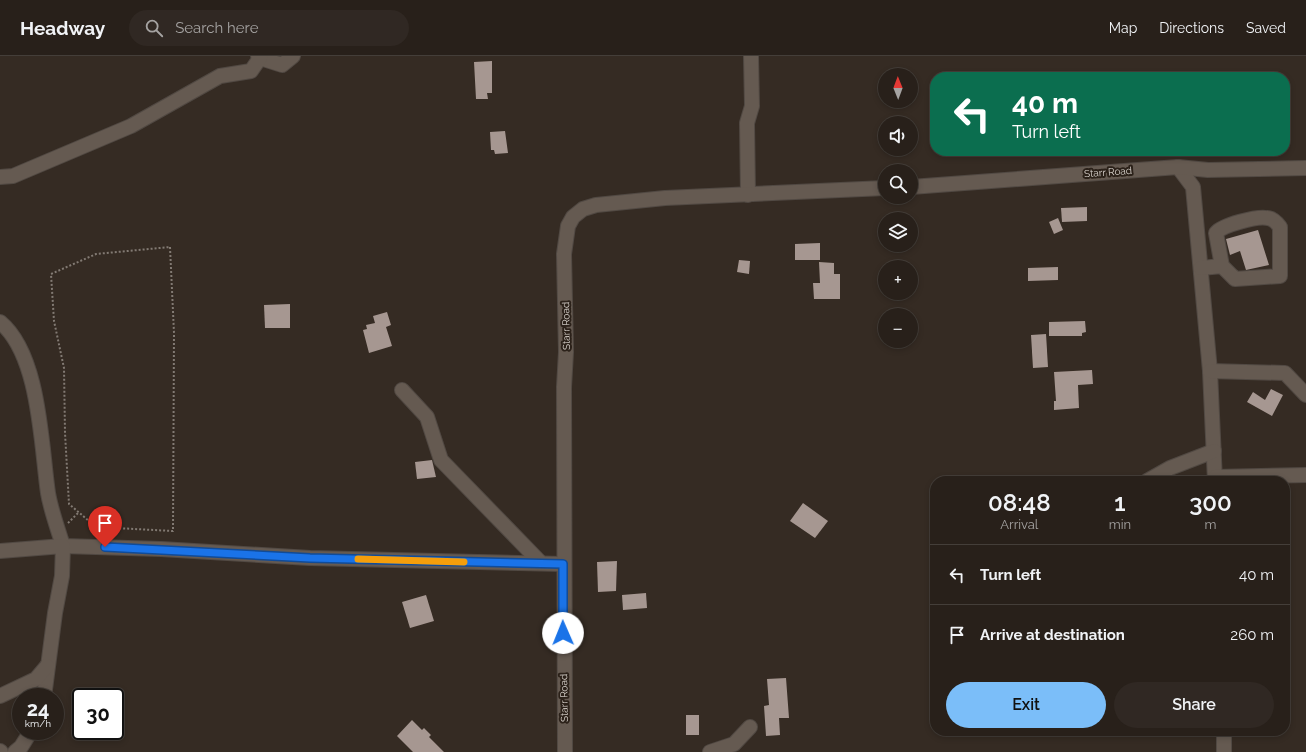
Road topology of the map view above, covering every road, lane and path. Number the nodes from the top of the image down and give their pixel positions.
1 (293, 56) edge
2 (750, 56) edge
3 (259, 57) edge
4 (1178, 167) junction
5 (1306, 168) edge
6 (0, 178) edge
7 (918, 186) edge
8 (878, 188) edge
9 (748, 195) junction
10 (170, 247) joint
11 (1222, 266) junction
12 (1201, 268) junction
13 (0, 322) edge
14 (1210, 371) junction
15 (402, 390) dead end
16 (1306, 395) edge
17 (1214, 452) junction
18 (1306, 475) edge
19 (1156, 476) edge
20 (1215, 476) edge
21 (1283, 476) edge
22 (63, 546) junction
23 (0, 551) edge
24 (541, 563) junction
25 (563, 564) junction
26 (47, 666) junction
27 (45, 688) edge
28 (0, 696) edge
29 (750, 727) dead end
30 (1224, 736) edge
31 (26, 740) edge
32 (16, 752) edge
33 (564, 752) edge
34 (710, 752) edge
35 (1224, 752) edge

1 - 3 street
2 - 9 street
3 - 6 street
4 - 5 street, Starr Road
4 - 7 street, Starr Road
4 - 12 street
8 - 9 street, Starr Road
9 - 25 street, Starr Road
10 - 10 path
11 - 11 street
11 - 12 street
12 - 14 street
13 - 22 street
14 - 16 street
14 - 17 street
15 - 24 street
17 - 19 street
17 - 20 street
18 - 21 street
22 - 23 street
22 - 24 street
22 - 26 street
24 - 25 street
25 - 33 street, Starr Road
26 - 27 street
26 - 28 street
29 - 34 street
30 - 35 street
31 - 32 street

